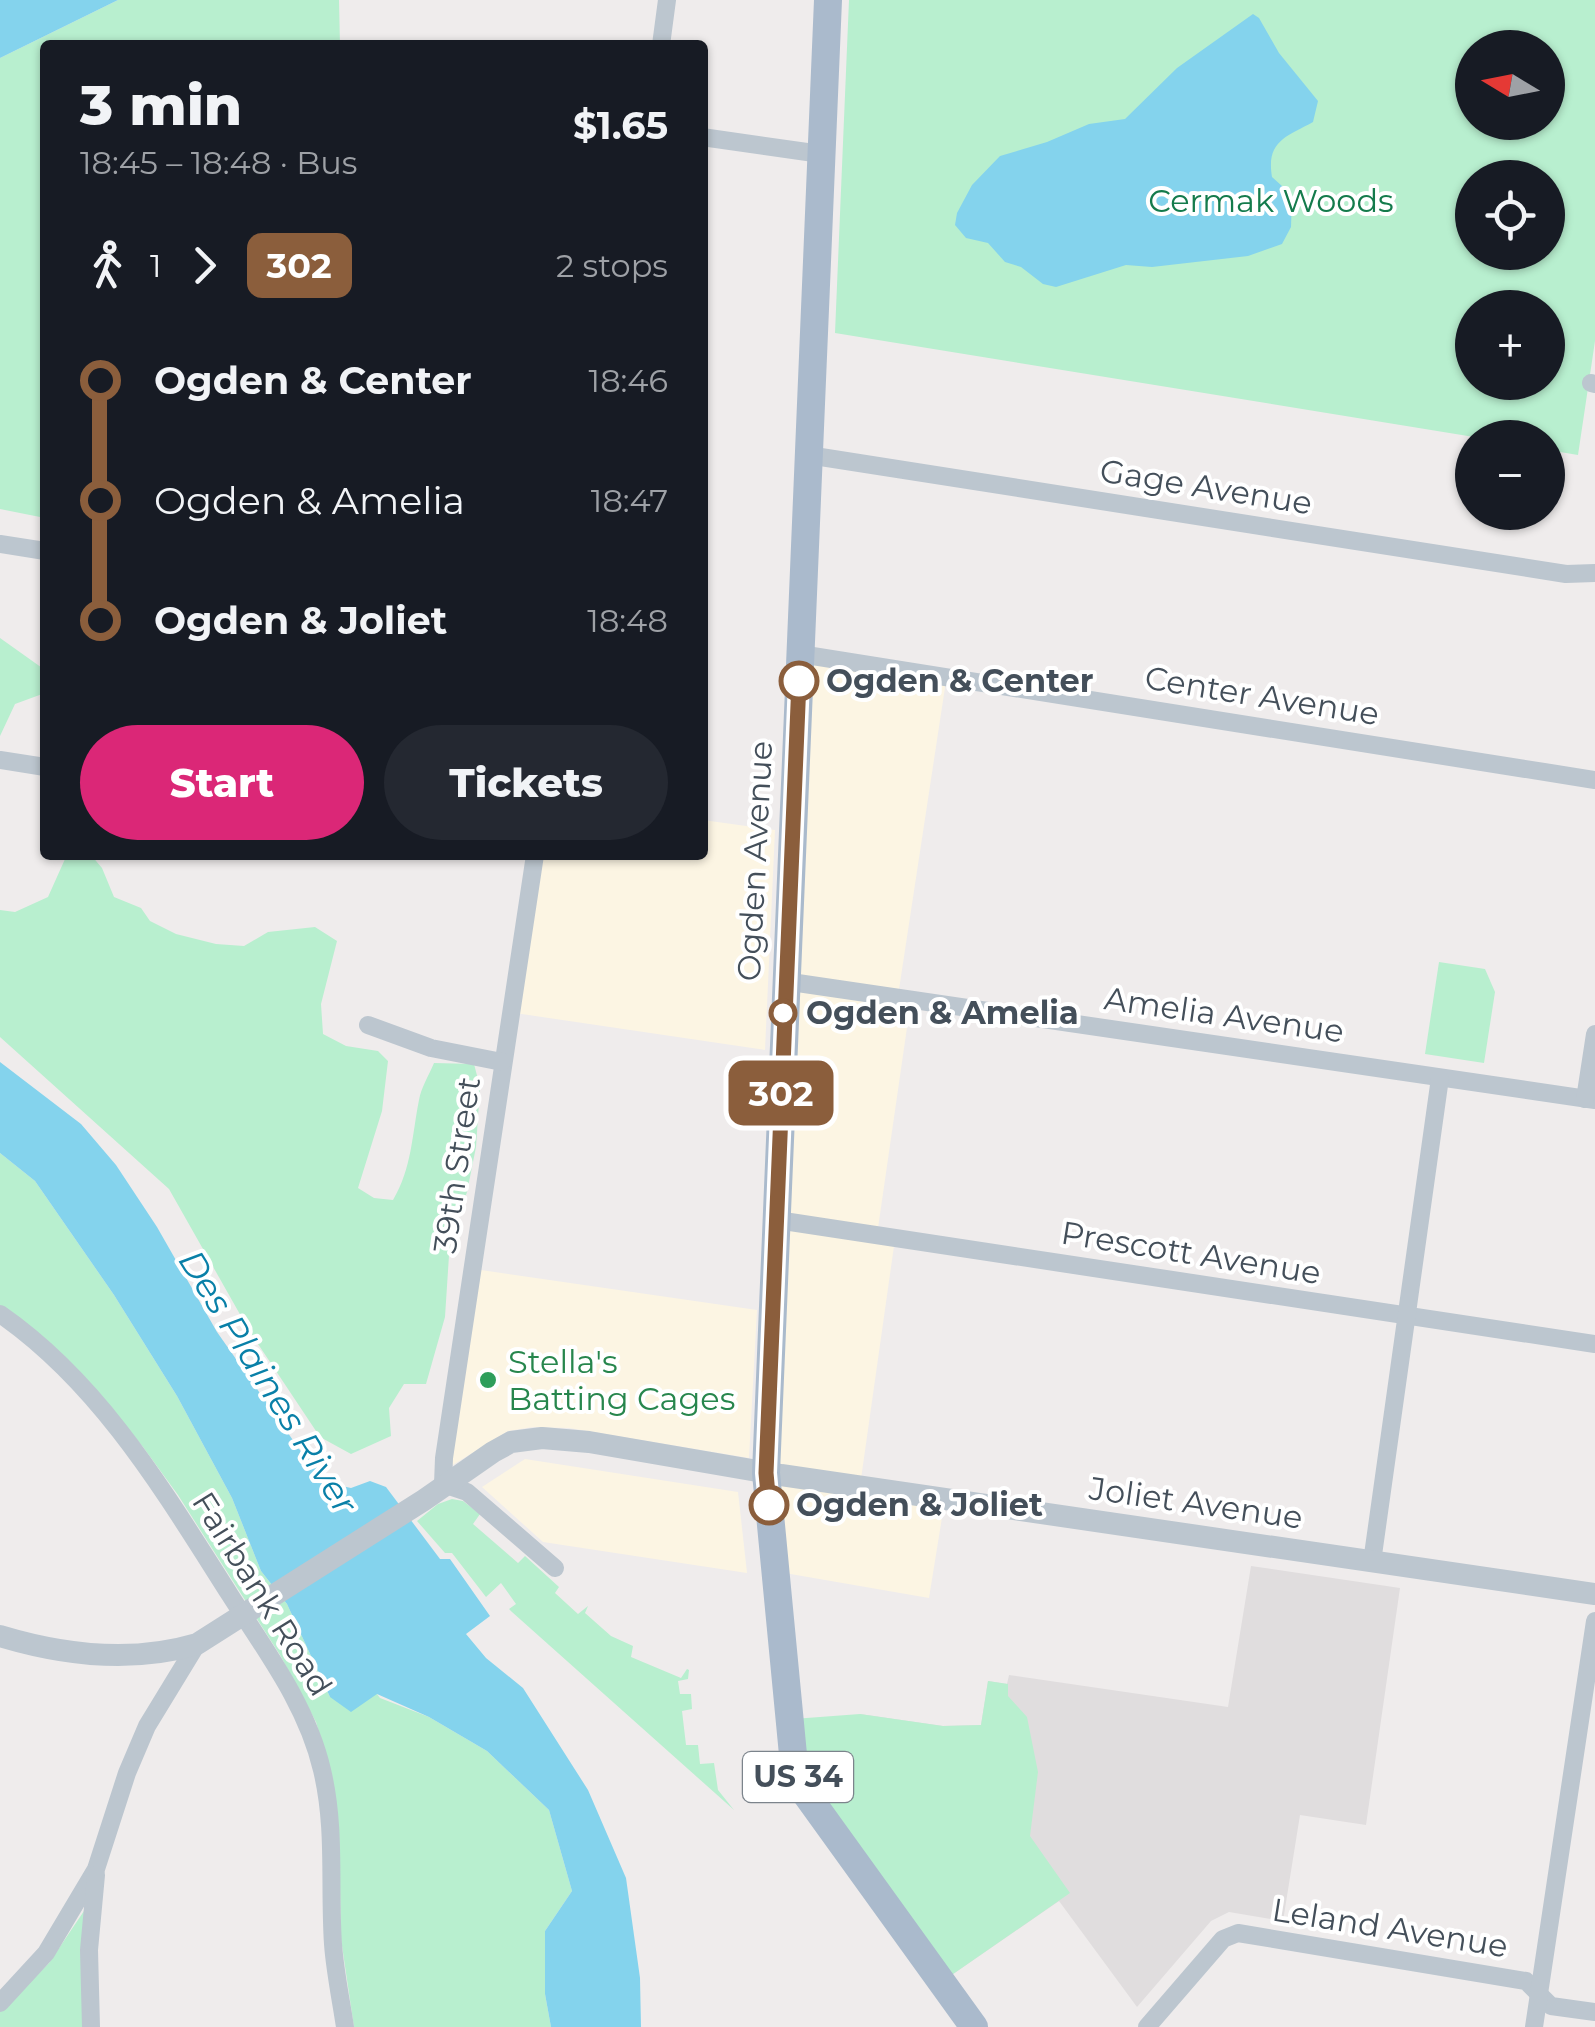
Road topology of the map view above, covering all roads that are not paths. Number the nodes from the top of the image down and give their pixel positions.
1 (668, 0) edge
2 (828, 0) edge
3 (662, 40) edge
4 (708, 138) edge
5 (822, 154) junction
6 (808, 455) junction
7 (0, 544) edge
8 (40, 550) edge
9 (1595, 573) edge
10 (800, 654) junction
11 (0, 760) edge
12 (40, 766) edge
13 (1595, 780) edge
14 (535, 860) edge
15 (784, 980) junction
16 (368, 1025) dead end
17 (1595, 1034) edge
18 (502, 1062) junction
19 (1440, 1078) junction
20 (1590, 1099) edge
21 (778, 1220) junction
22 (0, 1314) edge
23 (1408, 1316) junction
24 (1595, 1344) edge
25 (766, 1473) junction
26 (443, 1484) junction
27 (1372, 1562) junction
28 (554, 1568) dead end
29 (1595, 1594) edge
30 (252, 1610) junction
31 (1595, 1621) edge
32 (0, 1636) edge
33 (196, 1644) junction
34 (96, 1869) junction
35 (1539, 1994) junction
36 (0, 2003) edge
37 (1595, 2012) edge
38 (92, 2027) edge
39 (346, 2027) edge
40 (974, 2027) edge
41 (1147, 2027) edge
42 (1534, 2027) edge

1 - 3 street
2 - 5 main road, Ogden Avenue / US 34
4 - 5 street
5 - 6 main road, Ogden Avenue / US 34
6 - 9 street, Gage Avenue
6 - 10 main road, Ogden Avenue / US 34
7 - 8 street
10 - 13 street, Center Avenue
10 - 15 main road, Ogden Avenue / US 34
11 - 12 street
14 - 18 street, 39th Street
15 - 19 street, Amelia Avenue
15 - 21 main road, Ogden Avenue / US 34
16 - 18 street
17 - 20 street
18 - 26 street, 39th Street
19 - 20 street, Amelia Avenue
19 - 23 street
21 - 23 street, Prescott Avenue
21 - 25 main road, Ogden Avenue / US 34
22 - 30 street, Fairbank Road
23 - 24 street, Prescott Avenue
23 - 27 street
25 - 26 street, Joliet Avenue
25 - 27 street, Joliet Avenue
25 - 40 main road, Ogden Avenue / US 34
26 - 28 street
26 - 30 street, Joliet Avenue
27 - 29 street, Joliet Avenue
30 - 33 street, Joliet Avenue
30 - 39 street, Fairbank Road
31 - 35 street
32 - 33 street, Joliet Avenue
33 - 34 street
34 - 36 street
34 - 38 street
35 - 37 street, Leland Avenue
35 - 41 street, Leland Avenue
35 - 42 street

